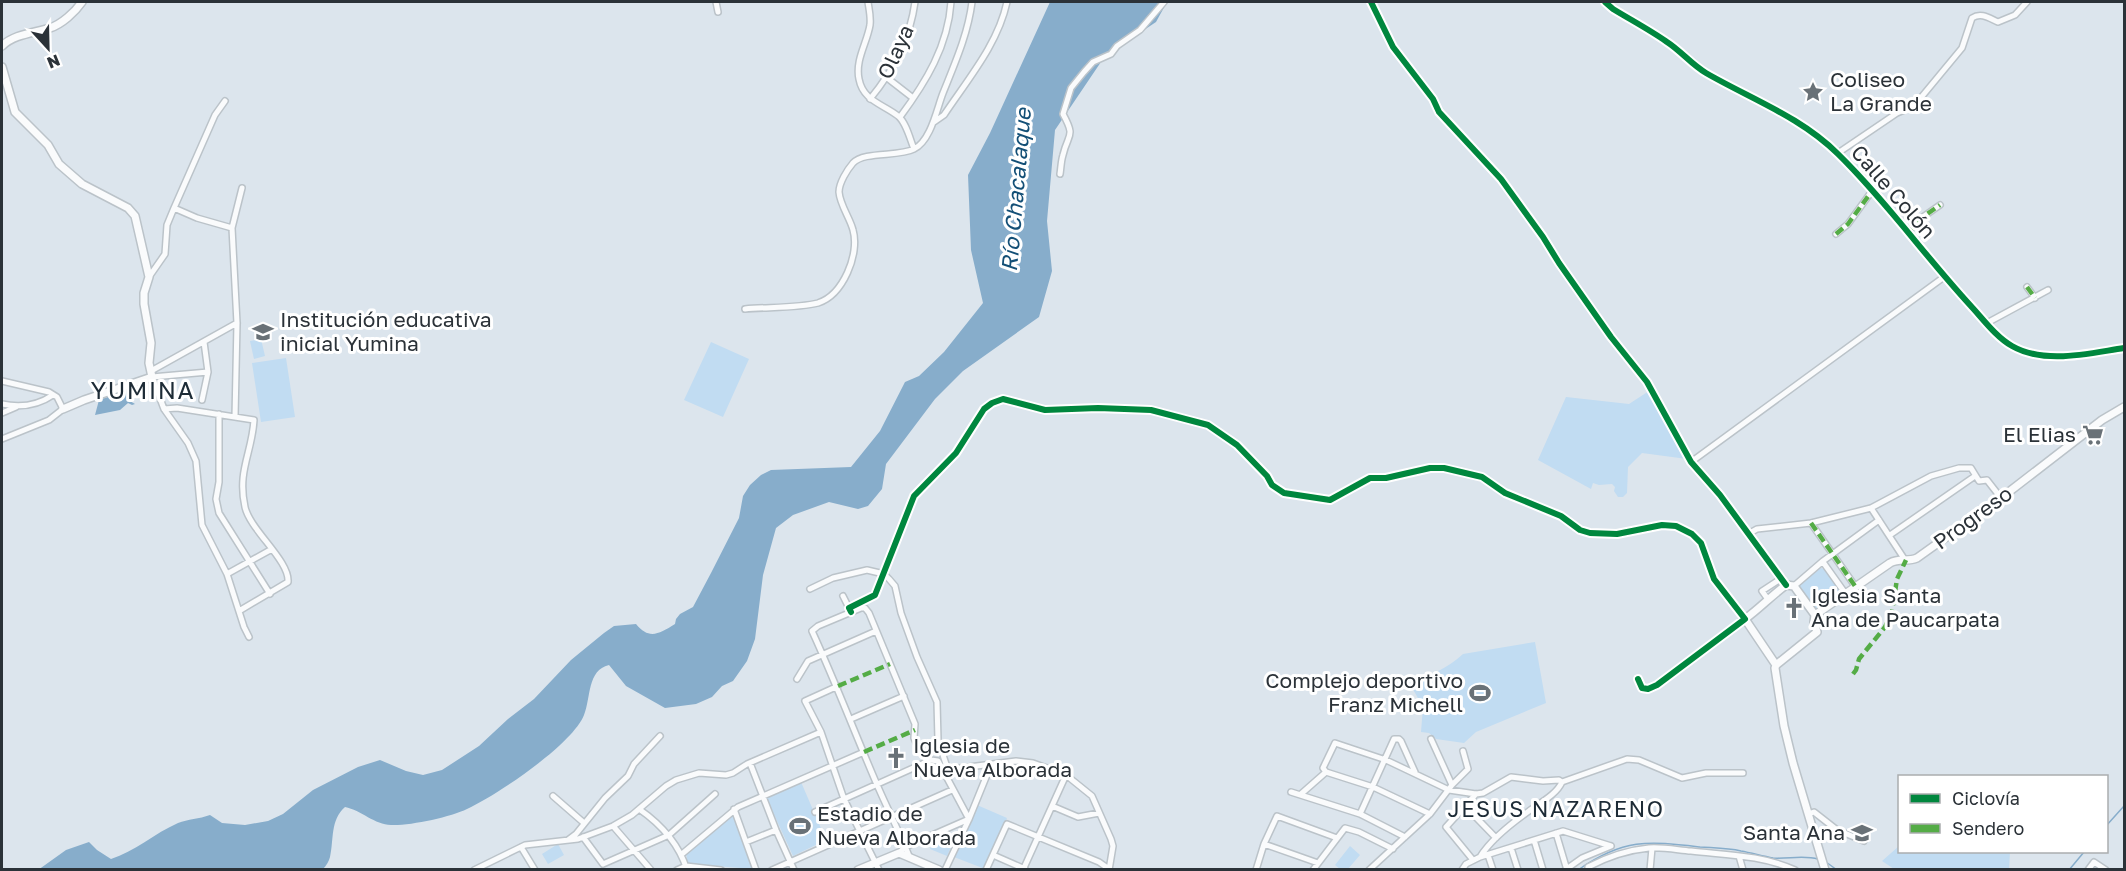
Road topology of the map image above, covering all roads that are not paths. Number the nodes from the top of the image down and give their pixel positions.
1 (82, 2) edge
2 (716, 2) edge
3 (868, 2) edge
4 (915, 2) edge
5 (951, 2) edge
6 (972, 2) edge
7 (1007, 2) edge
8 (1164, 2) edge
9 (1371, 2) edge
10 (1605, 2) edge
11 (2027, 2) edge
12 (718, 12) dead end
13 (2, 46) edge
14 (2, 67) edge
15 (886, 77) junction
16 (914, 98) junction
17 (870, 99) junction
18 (225, 101) dead end
19 (900, 117) junction
20 (934, 122) junction
21 (914, 149) junction
22 (1838, 153) junction
23 (1060, 174) dead end
24 (242, 189) dead end
25 (1872, 191) junction
26 (1940, 205) dead end
27 (174, 208) junction
28 (232, 228) junction
29 (1908, 232) junction
30 (1836, 234) dead end
31 (149, 277) junction
32 (1944, 277) junction
33 (2026, 287) dead end
34 (2048, 290) dead end
35 (2035, 298) junction
36 (745, 309) dead end
37 (237, 323) junction
38 (1987, 323) junction
39 (204, 342) junction
40 (2124, 348) edge
41 (208, 372) junction
42 (151, 374) junction
43 (2, 381) edge
44 (53, 395) junction
45 (202, 400) dead end
46 (2, 404) edge
47 (17, 406) junction
48 (2124, 407) edge
49 (63, 409) junction
50 (164, 409) junction
51 (2, 413) edge
52 (219, 414) junction
53 (235, 417) junction
54 (2, 439) edge
55 (1691, 462) junction
56 (1975, 476) junction
57 (2001, 498) junction
58 (1871, 508) junction
59 (1879, 520) junction
60 (1811, 523) junction
61 (1748, 534) junction
62 (1890, 535) junction
63 (272, 549) junction
64 (1832, 554) junction
65 (1905, 560) junction
66 (249, 561) junction
67 (1823, 562) junction
68 (227, 574) junction
69 (884, 574) junction
70 (1782, 578) junction
71 (1790, 586) junction
72 (1855, 586) junction
73 (810, 589) dead end
74 (1845, 593) junction
75 (270, 594) junction
76 (843, 596) dead end
77 (1767, 598) junction
78 (850, 610) junction
79 (239, 611) junction
80 (1815, 615) junction
81 (1745, 619) junction
82 (876, 631) junction
83 (249, 637) dead end
84 (823, 654) junction
85 (1776, 665) junction
86 (797, 679) dead end
87 (1638, 679) dead end
88 (838, 686) junction
89 (904, 696) junction
90 (851, 719) junction
91 (821, 732) junction
92 (660, 736) dead end
93 (1431, 739) dead end
94 (1463, 751) dead end
95 (864, 752) junction
96 (931, 760) junction
97 (1386, 760) junction
98 (750, 763) junction
99 (832, 765) junction
100 (991, 765) junction
101 (945, 770) junction
102 (1326, 772) junction
103 (1415, 772) junction
104 (1743, 773) dead end
105 (1066, 775) junction
106 (1562, 782) junction
107 (877, 784) junction
108 (1373, 787) junction
109 (1451, 787) junction
110 (952, 790) junction
111 (1291, 792) dead end
112 (715, 794) dead end
113 (1301, 794) junction
114 (1476, 794) junction
115 (764, 795) junction
116 (553, 796) dead end
117 (844, 799) junction
118 (1052, 806) junction
119 (1465, 806) junction
120 (639, 809) junction
121 (734, 809) junction
122 (815, 812) dead end
123 (1099, 813) junction
124 (1360, 814) junction
125 (1430, 814) junction
126 (1808, 814) junction
127 (891, 816) junction
128 (969, 819) junction
129 (584, 823) junction
130 (613, 826) junction
131 (776, 830) junction
132 (859, 830) junction
133 (1556, 833) junction
134 (669, 835) junction
135 (583, 837) junction
136 (1038, 837) junction
137 (1406, 837) junction
138 (1337, 838) junction
139 (1496, 838) junction
140 (1534, 840) junction
141 (566, 841) junction
142 (1864, 841) dead end
143 (746, 842) junction
144 (1264, 844) junction
145 (521, 847) junction
146 (1511, 848) junction
147 (1652, 848) junction
148 (1392, 849) junction
149 (635, 850) junction
150 (902, 850) junction
151 (682, 854) junction
152 (993, 855) junction
153 (1488, 855) junction
154 (1739, 856) junction
155 (1480, 857) junction
156 (1473, 860) junction
157 (491, 862) junction
158 (790, 862) junction
159 (874, 862) junction
160 (1318, 863) junction
161 (1824, 866) edge
162 (602, 867) edge
163 (1783, 867) edge
164 (687, 868) edge
165 (1024, 869) edge
166 (1109, 869) edge
167 (1566, 869) edge
168 (474, 870) edge
169 (496, 870) edge
170 (535, 870) edge
171 (651, 870) edge
172 (677, 870) edge
173 (721, 870) edge
174 (756, 870) edge
175 (772, 870) edge
176 (794, 870) edge
177 (858, 870) edge
178 (879, 870) edge
179 (939, 870) edge
180 (945, 870) edge
181 (986, 870) edge
182 (1257, 870) edge
183 (1313, 870) edge
184 (1369, 870) edge
185 (1462, 870) edge
186 (1493, 870) edge
187 (1518, 870) edge
188 (1543, 870) edge
189 (1588, 870) edge
190 (1650, 870) edge
191 (1743, 870) edge
192 (1795, 870) edge
193 (2088, 870) edge
194 (2106, 870) edge

1 - 13 main road
2 - 12 street
3 - 17 street
4 - 15 street, Olaya
5 - 16 street
6 - 20 street
7 - 20 street
8 - 23 street
9 - 55 street
10 - 22 street, Calle Colón
11 - 22 street
14 - 31 main road
15 - 16 street
15 - 17 street, Olaya
16 - 19 street
17 - 19 street
18 - 27 street
19 - 21 street
20 - 21 street
21 - 36 street
22 - 25 street, Calle Colón
24 - 28 street
25 - 29 street, Calle Colón
25 - 30 street
26 - 29 street
27 - 28 street
27 - 31 street
28 - 37 street
29 - 32 street, Calle Colón
31 - 42 main road
32 - 38 street, Calle Colón
32 - 55 street
33 - 35 street
34 - 35 street
35 - 38 street
37 - 39 street
37 - 53 street
38 - 40 street, Calle Colón
39 - 41 street
39 - 42 street
41 - 42 street
41 - 45 street
42 - 49 main road
42 - 50 street
43 - 44 street
44 - 47 street
44 - 49 street
46 - 47 street
47 - 51 street
48 - 57 main road, Progreso
49 - 54 street
50 - 52 street
50 - 68 street
52 - 53 street
52 - 66 street
53 - 63 street
55 - 61 street
56 - 57 street
56 - 58 street
56 - 62 street
57 - 65 main road, Progreso
58 - 59 street
58 - 60 street
59 - 62 street
59 - 64 street
60 - 61 street
60 - 64 street
61 - 70 street
62 - 65 street
63 - 66 street
63 - 75 street
64 - 67 street
64 - 72 street
65 - 72 main road, Progreso
66 - 68 street
66 - 75 street
67 - 71 street
67 - 74 street
68 - 79 street
69 - 73 street
69 - 78 street
69 - 81 street
69 - 101 street
70 - 71 street
70 - 77 street
71 - 77 main road
71 - 80 main road
72 - 74 main road, Progreso
74 - 80 main road, Progreso
75 - 79 street
76 - 78 street
77 - 81 main road
78 - 82 street
78 - 84 street
79 - 83 street
80 - 85 main road
81 - 85 main road
81 - 87 street
82 - 84 street
82 - 89 street
84 - 86 street
84 - 88 street
85 - 126 main road
88 - 90 street
88 - 91 street
89 - 90 street
89 - 96 street
90 - 95 street
91 - 98 street
91 - 99 street
92 - 129 street
93 - 109 street
94 - 109 street
95 - 99 street
95 - 107 street
96 - 101 street
96 - 107 street
97 - 102 street
97 - 103 street
97 - 103 street
97 - 108 street
98 - 115 street
98 - 120 street
99 - 115 street
99 - 117 street
100 - 101 street
100 - 105 street
100 - 128 street
101 - 110 street
102 - 108 street
102 - 113 street
103 - 109 street
104 - 106 street
105 - 118 street
105 - 123 street
106 - 114 street
106 - 139 street
107 - 117 street
107 - 127 street
108 - 124 street
108 - 125 street
109 - 114 street
109 - 125 street
110 - 127 street
110 - 128 street
111 - 113 street
112 - 134 street
113 - 124 street
114 - 119 street
115 - 121 street
115 - 131 street
116 - 129 street
117 - 122 street
117 - 132 street
118 - 123 street
118 - 136 street
119 - 139 street
119 - 156 street
120 - 130 street
120 - 134 street
121 - 143 street
121 - 151 street
123 - 166 street
124 - 137 street
125 - 137 street
126 - 142 street
126 - 161 main road
127 - 132 street
127 - 150 street
128 - 150 street
128 - 180 street
129 - 141 street
130 - 135 street
130 - 149 street
131 - 143 street
131 - 158 street
132 - 158 street
132 - 159 street
133 - 140 street
133 - 167 street
133 - 167 street
134 - 149 street
134 - 151 street
135 - 141 street
135 - 162 street
136 - 152 street
136 - 165 street
136 - 166 street
137 - 148 street
138 - 144 street
138 - 148 street
138 - 160 street
139 - 155 street
140 - 146 street
140 - 188 street
141 - 145 street
143 - 174 street
144 - 160 street
144 - 182 street
145 - 157 street
145 - 170 street
146 - 153 street
146 - 187 street
147 - 154 street
147 - 189 street
147 - 190 street
148 - 184 street
149 - 162 street
149 - 171 street
150 - 159 main road
150 - 179 main road
151 - 164 street
152 - 165 street
152 - 181 street
153 - 155 street
153 - 186 street
154 - 163 street
154 - 191 street
155 - 156 street
156 - 185 street
157 - 168 street
157 - 169 street
158 - 175 street
158 - 176 street
159 - 177 main road
159 - 178 street
160 - 183 street
163 - 192 street
164 - 172 street
164 - 173 street
193 - 194 street

